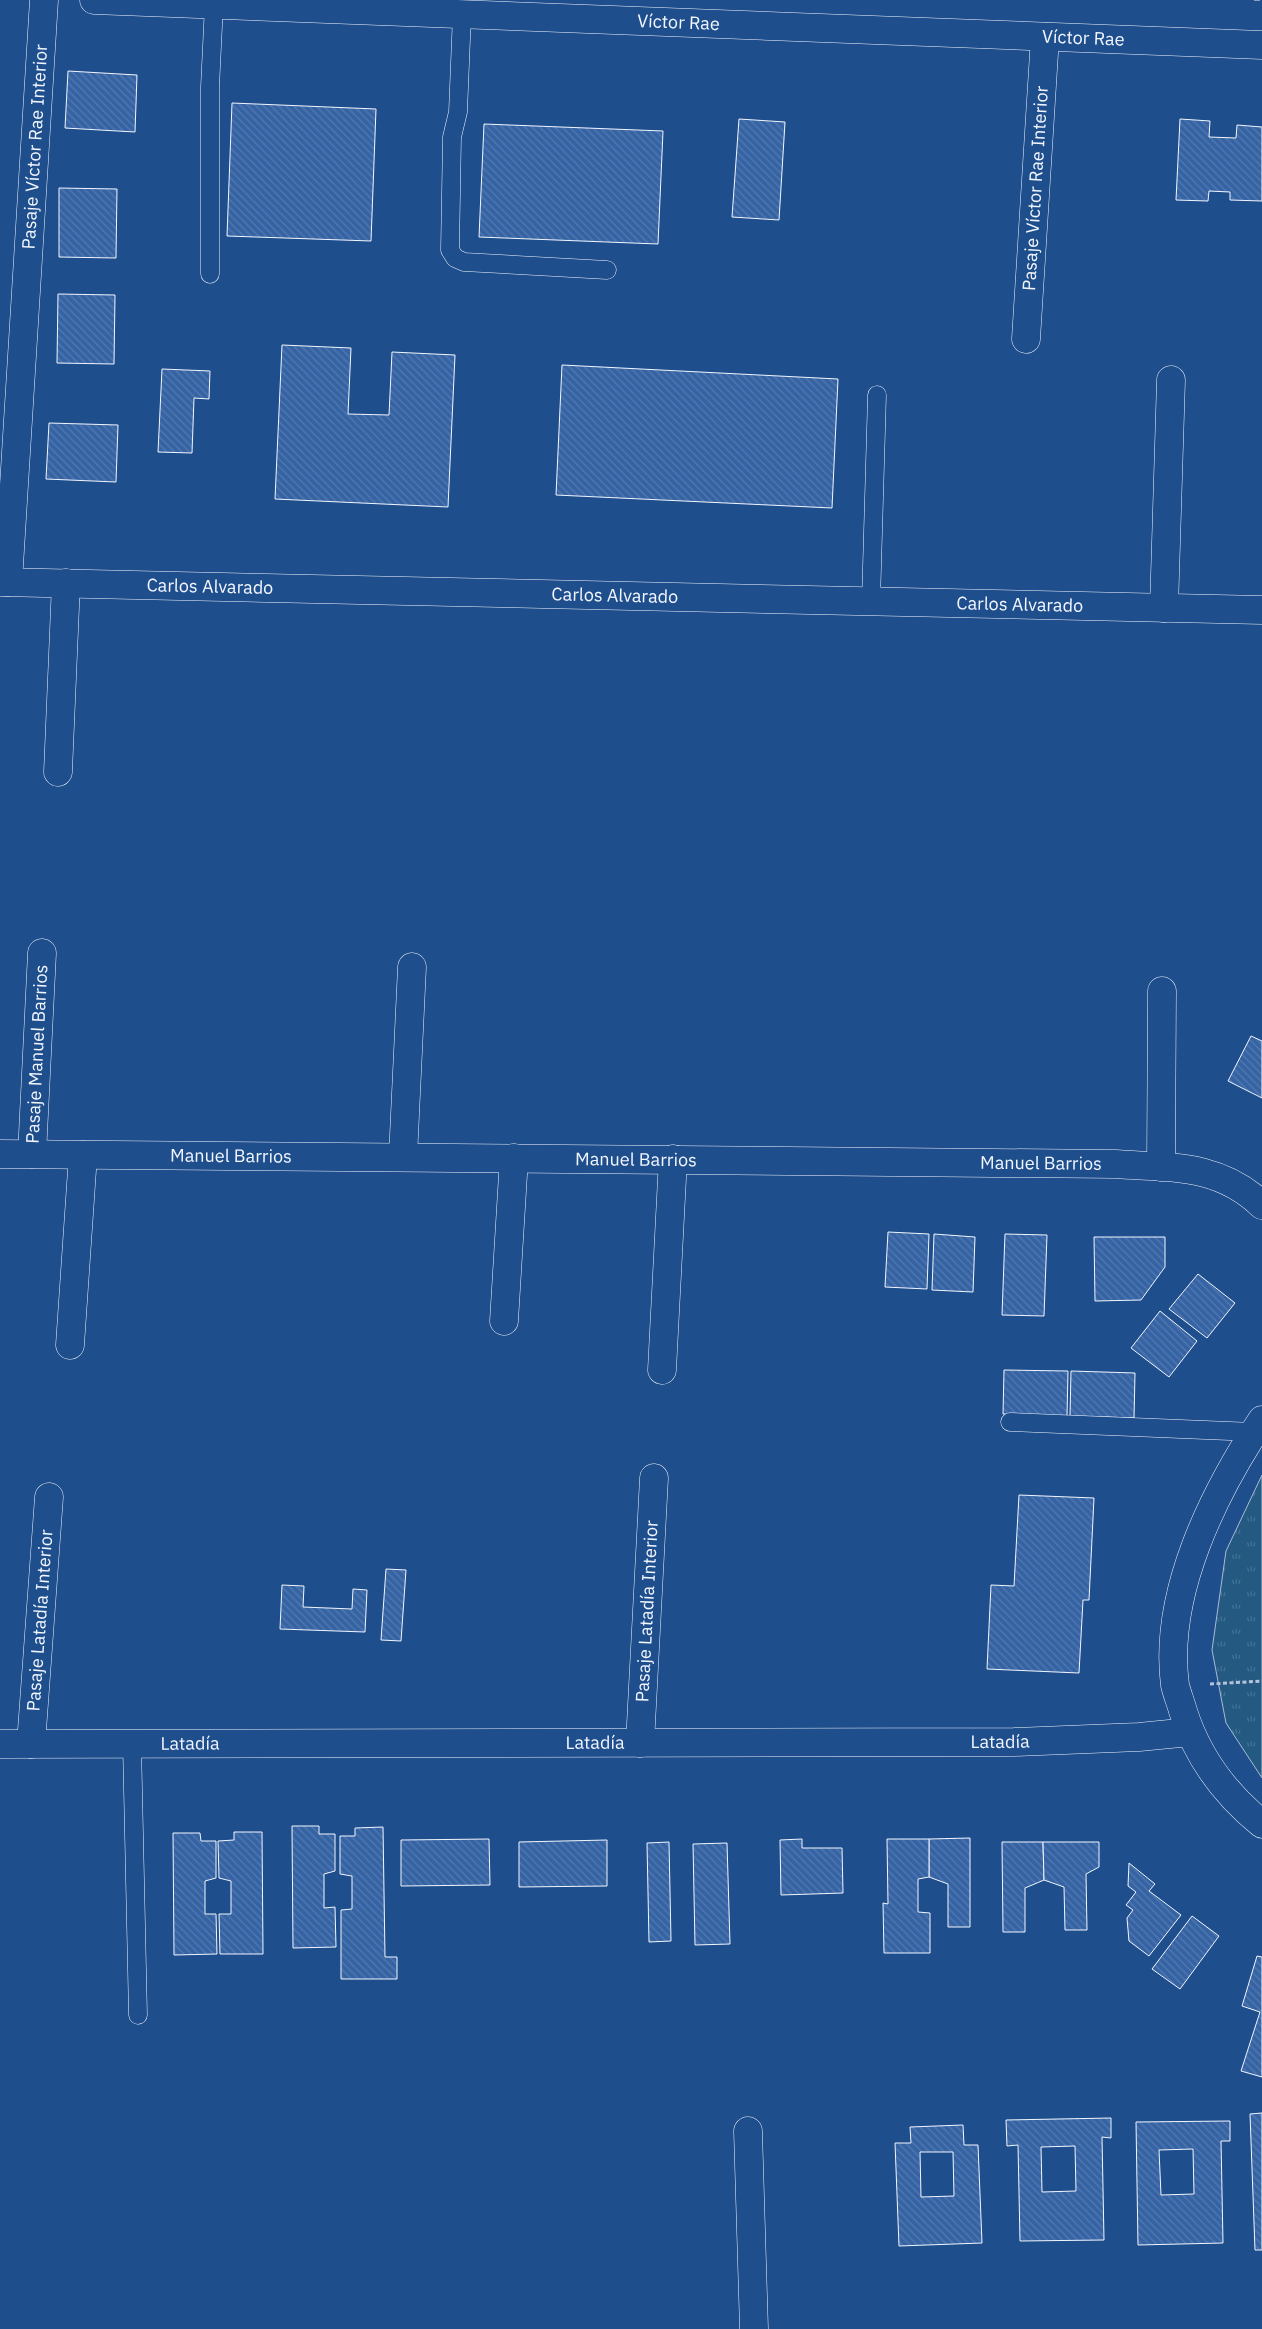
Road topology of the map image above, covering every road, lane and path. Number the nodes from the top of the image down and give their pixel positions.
1 (44, 0) edge
2 (94, 0) edge
3 (214, 5) junction
4 (462, 14) junction
5 (1045, 37) junction
6 (1262, 45) edge
7 (607, 270) dead end
8 (210, 274) dead end
9 (26, 293) joint
10 (1026, 339) dead end
11 (1171, 380) dead end
12 (878, 395) dead end
13 (4, 582) edge
14 (66, 583) junction
15 (871, 601) junction
16 (1164, 608) junction
17 (1262, 610) edge
18 (58, 772) dead end
19 (42, 953) dead end
20 (412, 967) dead end
21 (1162, 991) dead end
22 (0, 1154) edge
23 (32, 1154) junction
24 (83, 1155) junction
25 (403, 1157) junction
26 (514, 1158) junction
27 (673, 1159) junction
28 (1160, 1167) junction
29 (1262, 1205) edge
30 (504, 1321) dead end
31 (70, 1345) dead end
32 (662, 1370) dead end
33 (1010, 1422) dead end
34 (1258, 1426) edge
35 (654, 1478) dead end
36 (49, 1497) dead end
37 (1262, 1681) edge
38 (1175, 1686) junction
39 (1190, 1732) junction
40 (640, 1743) junction
41 (0, 1744) edge
42 (31, 1744) junction
43 (132, 1744) junction
44 (1262, 1824) edge
45 (138, 2015) dead end
46 (748, 2131) dead end
47 (754, 2329) edge

1 - 9 street, Pasaje Víctor Rae Interior
2 - 3 street, Víctor Rae
3 - 4 street, Víctor Rae
3 - 8 lane
4 - 5 street, Víctor Rae
4 - 7 lane
5 - 6 street, Víctor Rae
5 - 10 street, Pasaje Víctor Rae Interior
9 - 13 street, Carlos Alvarado
11 - 16 street
12 - 15 lane
13 - 14 street, Carlos Alvarado
14 - 15 street, Carlos Alvarado
14 - 18 street
15 - 16 street, Carlos Alvarado
16 - 17 street, Carlos Alvarado
19 - 23 street, Pasaje Manuel Barrios
20 - 25 street
21 - 28 street
22 - 23 street, Manuel Barrios
23 - 24 street, Manuel Barrios
24 - 25 street, Manuel Barrios
24 - 31 street
25 - 26 street, Manuel Barrios
26 - 27 street, Manuel Barrios
26 - 30 street
27 - 28 street, Manuel Barrios
27 - 32 street
28 - 29 street, Manuel Barrios
33 - 34 lane
34 - 38 street
35 - 40 street, Pasaje Latadía Interior
36 - 42 street, Pasaje Latadía Interior
37 - 38 path
38 - 39 street
39 - 40 street, Latadía
39 - 44 street
40 - 43 street, Latadía
41 - 42 street, Latadía
42 - 43 street, Latadía
43 - 45 lane
46 - 47 street

